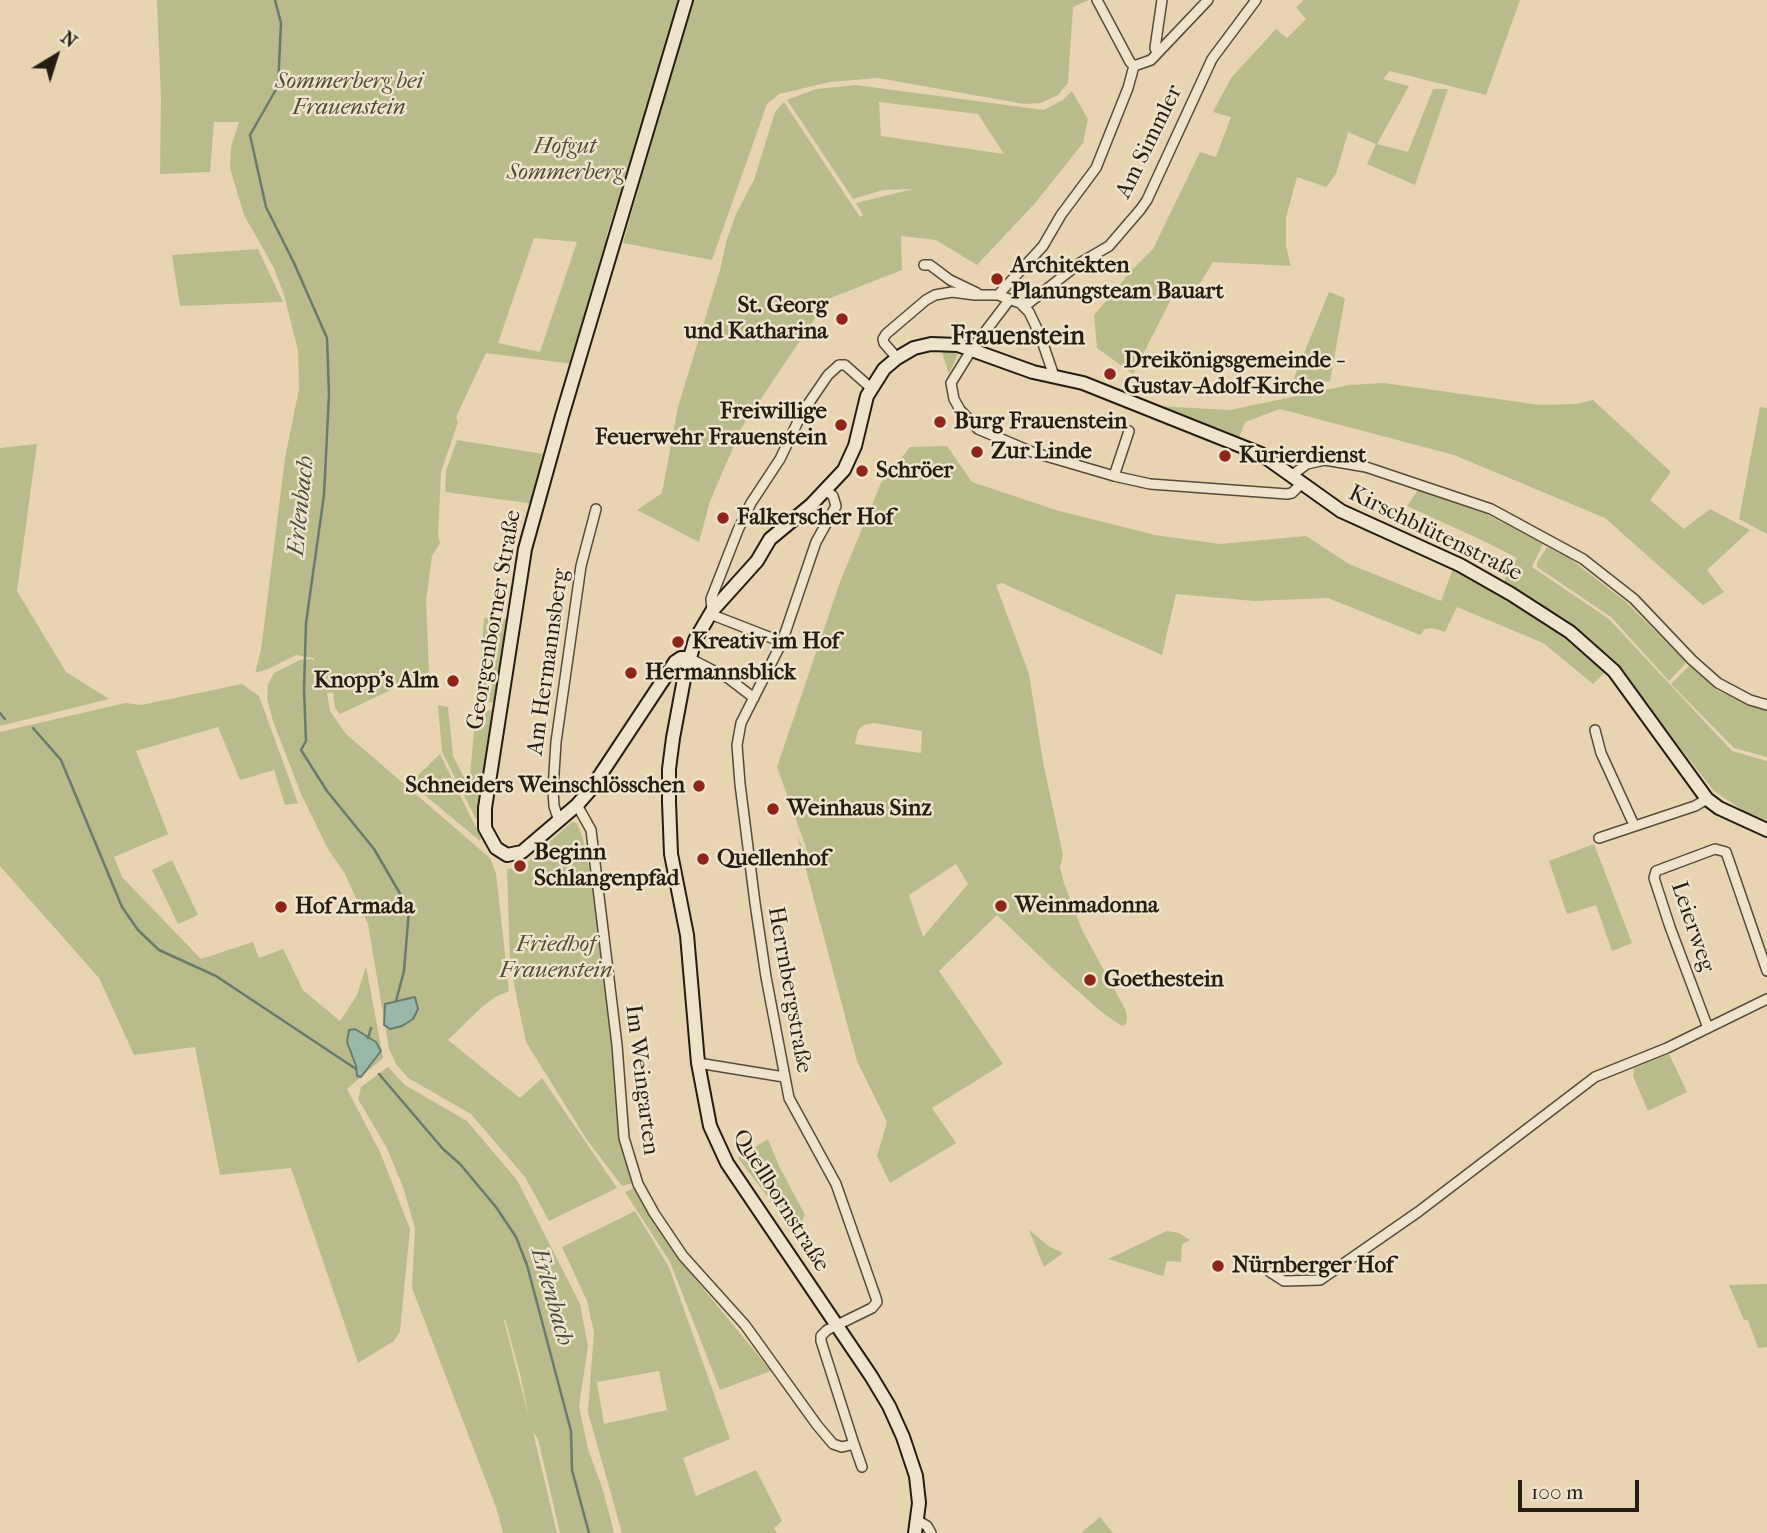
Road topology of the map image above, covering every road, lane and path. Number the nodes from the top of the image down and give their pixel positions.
1 (686, 0) edge
2 (1097, 0) edge
3 (1161, 0) edge
4 (1208, 0) edge
5 (1256, 0) edge
6 (1157, 53) junction
7 (1134, 66) junction
8 (924, 265) dead end
9 (981, 295) junction
10 (998, 295) junction
11 (1010, 299) junction
12 (1025, 306) junction
13 (972, 349) junction
14 (897, 358) junction
15 (1054, 376) junction
16 (871, 388) junction
17 (1129, 430) dead end
18 (1114, 477) junction
19 (1296, 480) junction
20 (826, 490) junction
21 (596, 509) dead end
22 (711, 613) junction
23 (782, 642) junction
24 (689, 658) junction
25 (754, 698) junction
26 (1767, 705) edge
27 (1595, 730) dead end
28 (1707, 799) junction
29 (577, 806) junction
30 (559, 821) junction
31 (1634, 825) junction
32 (1767, 830) edge
33 (1599, 838) dead end
34 (1767, 971) edge
35 (1767, 999) edge
36 (1708, 1028) junction
37 (698, 1063) junction
38 (784, 1077) junction
39 (1270, 1272) dead end
40 (836, 1324) junction
41 (854, 1444) junction
42 (862, 1468) dead end
43 (916, 1527) edge
44 (931, 1533) edge

1 - 30 main road, Georgenborner Straße
2 - 7 street
3 - 6 street
4 - 6 street
5 - 12 street, Am Simmler
6 - 7 street
7 - 10 street
8 - 9 street
9 - 10 street
9 - 14 street
10 - 11 street
11 - 12 street
11 - 13 street
12 - 15 street
13 - 14 main road, Kirschblütenstraße
13 - 15 main road, Kirschblütenstraße
13 - 18 street
14 - 16 main road, Kirschblütenstraße
15 - 19 main road, Kirschblütenstraße
16 - 20 main road, Kirschblütenstraße
16 - 22 street
17 - 18 street
18 - 19 street
19 - 26 street
19 - 28 main road, Kirschblütenstraße
20 - 22 main road, Kirschblütenstraße
20 - 23 street, Herrnbergstraße
21 - 30 street, Am Hermannsberg
22 - 23 street
22 - 24 main road, Kirschblütenstraße
23 - 25 street, Herrnbergstraße
24 - 25 street
24 - 29 main road, Georgenborner Straße
24 - 37 main road, Quellbornstraße
25 - 38 street, Herrnbergstraße
27 - 31 street
28 - 31 street
28 - 32 main road, Kirschblütenstraße
29 - 30 main road, Georgenborner Straße
29 - 41 street, Im Weingarten
31 - 33 street
34 - 36 street, Leierweg
35 - 36 street
36 - 39 street
37 - 38 street
37 - 40 main road, Quellbornstraße
38 - 40 street, Herrnbergstraße
40 - 41 street
40 - 43 main road, Quellbornstraße
41 - 42 street
43 - 44 street

